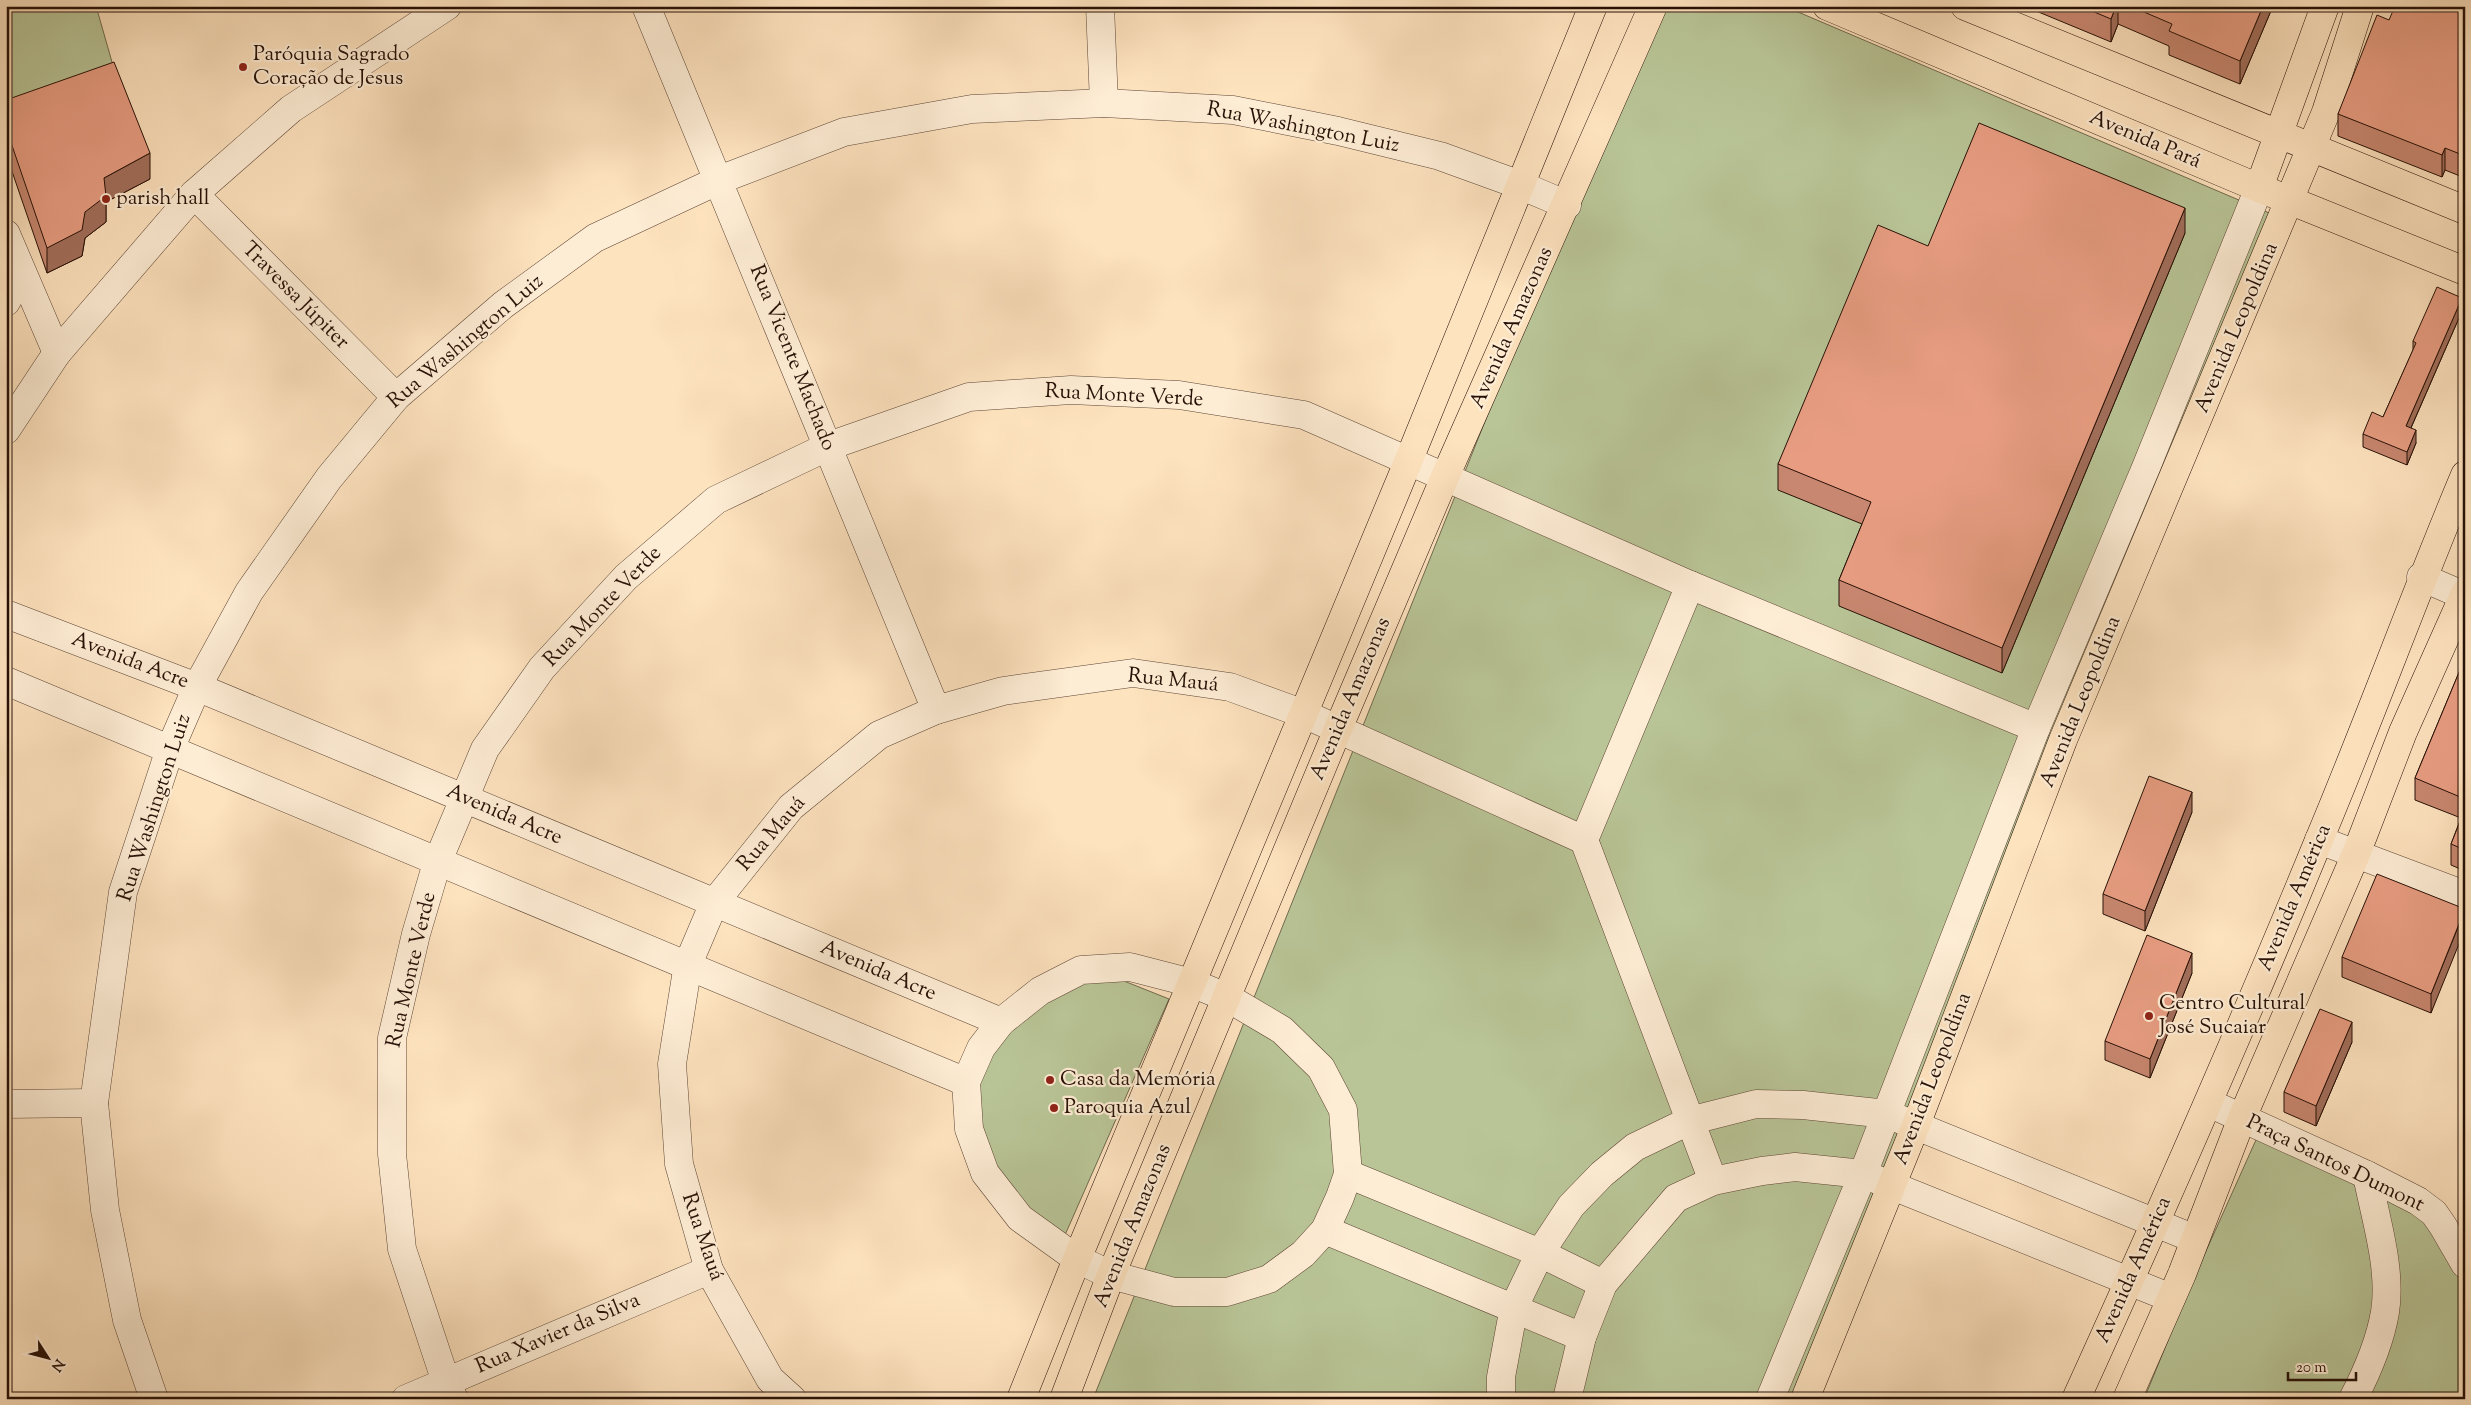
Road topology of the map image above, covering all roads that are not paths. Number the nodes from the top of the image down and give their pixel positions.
1 (447, 6) edge
2 (646, 6) edge
3 (1100, 6) edge
4 (1594, 6) edge
5 (1653, 6) edge
6 (1827, 6) edge
7 (1965, 6) edge
8 (2325, 6) edge
9 (2360, 6) edge
10 (1104, 103) junction
11 (2278, 132) junction
12 (2311, 146) junction
13 (719, 180) junction
14 (1520, 185) junction
15 (2259, 188) junction
16 (194, 194) junction
17 (2290, 201) junction
18 (1567, 205) junction
19 (2465, 210) edge
20 (6, 234) edge
21 (2465, 271) edge
22 (22, 273) junction
23 (6, 302) edge
24 (57, 353) junction
25 (396, 398) junction
26 (6, 430) edge
27 (828, 446) junction
28 (1408, 462) junction
29 (2465, 475) edge
30 (1445, 477) junction
31 (2422, 577) junction
32 (1690, 585) junction
33 (2464, 595) edge
34 (6, 614) edge
35 (6, 680) edge
36 (196, 687) junction
37 (936, 710) junction
38 (1304, 714) junction
39 (2036, 728) junction
40 (1338, 730) junction
41 (170, 749) junction
42 (464, 798) junction
43 (1584, 840) junction
44 (2319, 840) junction
45 (2356, 854) junction
46 (438, 863) junction
47 (2465, 895) edge
48 (714, 903) junction
49 (688, 964) junction
50 (1192, 983) junction
51 (1228, 998) junction
52 (1000, 1022) junction
53 (966, 1082) junction
54 (94, 1103) junction
55 (6, 1104) edge
56 (2209, 1104) junction
57 (1887, 1114) junction
58 (2242, 1118) junction
59 (1689, 1121) junction
60 (1916, 1125) junction
61 (1348, 1174) junction
62 (1863, 1174) junction
63 (2367, 1175) junction
64 (1713, 1181) junction
65 (1891, 1185) junction
66 (2154, 1223) junction
67 (1325, 1230) junction
68 (2195, 1239) junction
69 (1540, 1253) junction
70 (1077, 1259) junction
71 (2465, 1264) edge
72 (709, 1270) junction
73 (1111, 1275) junction
74 (2130, 1280) junction
75 (1603, 1284) junction
76 (2171, 1298) junction
77 (1514, 1307) junction
78 (1582, 1337) junction
79 (450, 1390) edge
80 (154, 1399) edge
81 (406, 1399) edge
82 (792, 1399) edge
83 (1022, 1399) edge
84 (1064, 1399) edge
85 (1501, 1399) edge
86 (1567, 1399) edge
87 (1770, 1399) edge
88 (1805, 1399) edge
89 (2076, 1399) edge
90 (2127, 1399) edge
91 (2353, 1399) edge

1 - 16 street
2 - 13 street, Rua Vicente Machado
3 - 10 street
4 - 14 main road, Avenida Amazonas
5 - 18 main road, Avenida Amazonas
6 - 15 main road, Avenida Pará
7 - 11 main road
8 - 11 main road
9 - 12 main road, Avenida Leopoldina
10 - 13 street, Rua Washington Luiz
10 - 14 street, Rua Washington Luiz
11 - 12 main road
11 - 15 main road
12 - 17 main road, Avenida Leopoldina
12 - 19 main road
13 - 25 street, Rua Washington Luiz
13 - 27 street, Rua Vicente Machado
14 - 18 street, Rua Washington Luiz
14 - 28 main road, Avenida Amazonas
15 - 17 main road, Avenida Pará
15 - 39 street
16 - 24 street
16 - 25 street, Travessa Júpiter
17 - 21 main road, Avenida Pará
17 - 60 main road, Avenida Leopoldina
18 - 30 main road, Avenida Amazonas
20 - 22 street
22 - 23 street
22 - 24 street
24 - 26 street
25 - 36 street, Rua Washington Luiz
27 - 28 street, Rua Monte Verde
27 - 37 street, Rua Vicente Machado
27 - 42 street, Rua Monte Verde
28 - 30 street, Rua Monte Verde
28 - 38 main road, Avenida Amazonas
29 - 31 main road, Avenida América
30 - 32 street, Rua Monte Verde
30 - 40 main road, Avenida Amazonas
31 - 33 street
31 - 44 main road, Avenida América
32 - 39 street, Rua Monte Verde
32 - 43 street
33 - 45 main road, Avenida América
34 - 36 street, Avenida Acre
35 - 41 street
36 - 41 street, Rua Washington Luiz
36 - 42 street, Avenida Acre
37 - 38 street, Rua Mauá
37 - 48 street, Rua Mauá
38 - 40 street, Rua Mauá
38 - 50 main road, Avenida Amazonas
39 - 57 street
40 - 43 street, Rua Mauá
40 - 51 main road, Avenida Amazonas
41 - 46 street
41 - 54 street, Rua Washington Luiz
42 - 46 street, Rua Monte Verde
42 - 48 street, Avenida Acre
43 - 59 street
44 - 45 street
44 - 56 main road, Avenida América
45 - 47 street
45 - 58 main road, Avenida América
46 - 49 street
46 - 79 street, Rua Monte Verde
48 - 49 street, Rua Mauá
48 - 52 street, Avenida Acre
49 - 53 street
49 - 72 street, Rua Mauá
50 - 51 street
50 - 52 street
50 - 70 main road, Avenida Amazonas
51 - 61 street
51 - 73 main road, Avenida Amazonas
52 - 53 street
53 - 70 street
54 - 55 street
54 - 80 street, Rua Washington Luiz
56 - 58 street, Praça Santos Dumont
56 - 66 main road, Avenida América
57 - 59 street
57 - 60 street
57 - 62 street
58 - 63 street, Praça Santos Dumont
58 - 68 main road, Avenida América
59 - 64 street
59 - 69 street
60 - 65 main road, Avenida Leopoldina
60 - 66 street
61 - 67 street
61 - 69 street
62 - 64 street
62 - 65 street
62 - 87 street
63 - 71 street, Praça Santos Dumont
63 - 91 street
64 - 75 street
65 - 74 street
65 - 88 main road, Avenida Leopoldina
66 - 68 street
66 - 74 main road, Avenida América
67 - 73 street
67 - 77 street
68 - 76 main road, Avenida América
69 - 75 street
69 - 77 street
70 - 73 street
70 - 83 main road, Avenida Amazonas
72 - 79 street, Rua Xavier da Silva
72 - 82 street, Rua Mauá
73 - 84 main road, Avenida Amazonas
74 - 76 street
74 - 89 main road, Avenida América
75 - 78 street
76 - 90 main road, Avenida América
77 - 78 street
77 - 85 street
78 - 86 street
79 - 81 street, Rua Xavier da Silva

